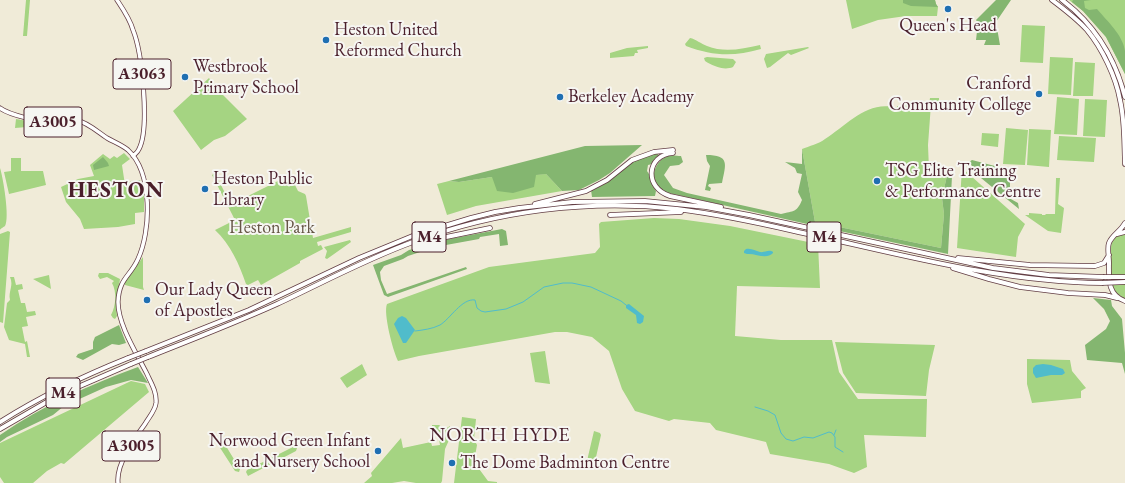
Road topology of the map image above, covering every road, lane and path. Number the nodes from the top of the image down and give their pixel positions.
1 (117, 0) edge
2 (1052, 0) edge
3 (1062, 0) edge
4 (1125, 97) edge
5 (0, 108) edge
6 (133, 156) junction
7 (1125, 164) edge
8 (519, 208) junction
9 (697, 212) junction
10 (610, 215) dead end
11 (749, 215) junction
12 (1125, 223) edge
13 (490, 228) dead end
14 (1125, 232) edge
15 (1117, 234) junction
16 (392, 250) junction
17 (925, 254) junction
18 (1109, 255) junction
19 (925, 260) junction
20 (1125, 277) edge
21 (1125, 282) edge
22 (1117, 298) junction
23 (1124, 302) edge
24 (0, 422) edge
25 (0, 429) edge
26 (118, 483) edge

1 - 6 main road, A3063
2 - 7 highway
3 - 4 highway
5 - 6 main road, A3005
6 - 26 main road, A3005
8 - 11 highway, M4
8 - 11 highway
8 - 24 highway, M4, bridge
9 - 10 highway, M4
9 - 16 highway, M4
9 - 19 highway, M4
11 - 17 highway, M4
12 - 15 highway
13 - 16 highway
14 - 15 highway
15 - 18 highway
16 - 25 highway, M4, bridge
17 - 18 highway, M4
17 - 20 highway, M4, bridge
18 - 22 highway
19 - 21 highway, M4, bridge
19 - 22 highway, M4
22 - 23 highway

